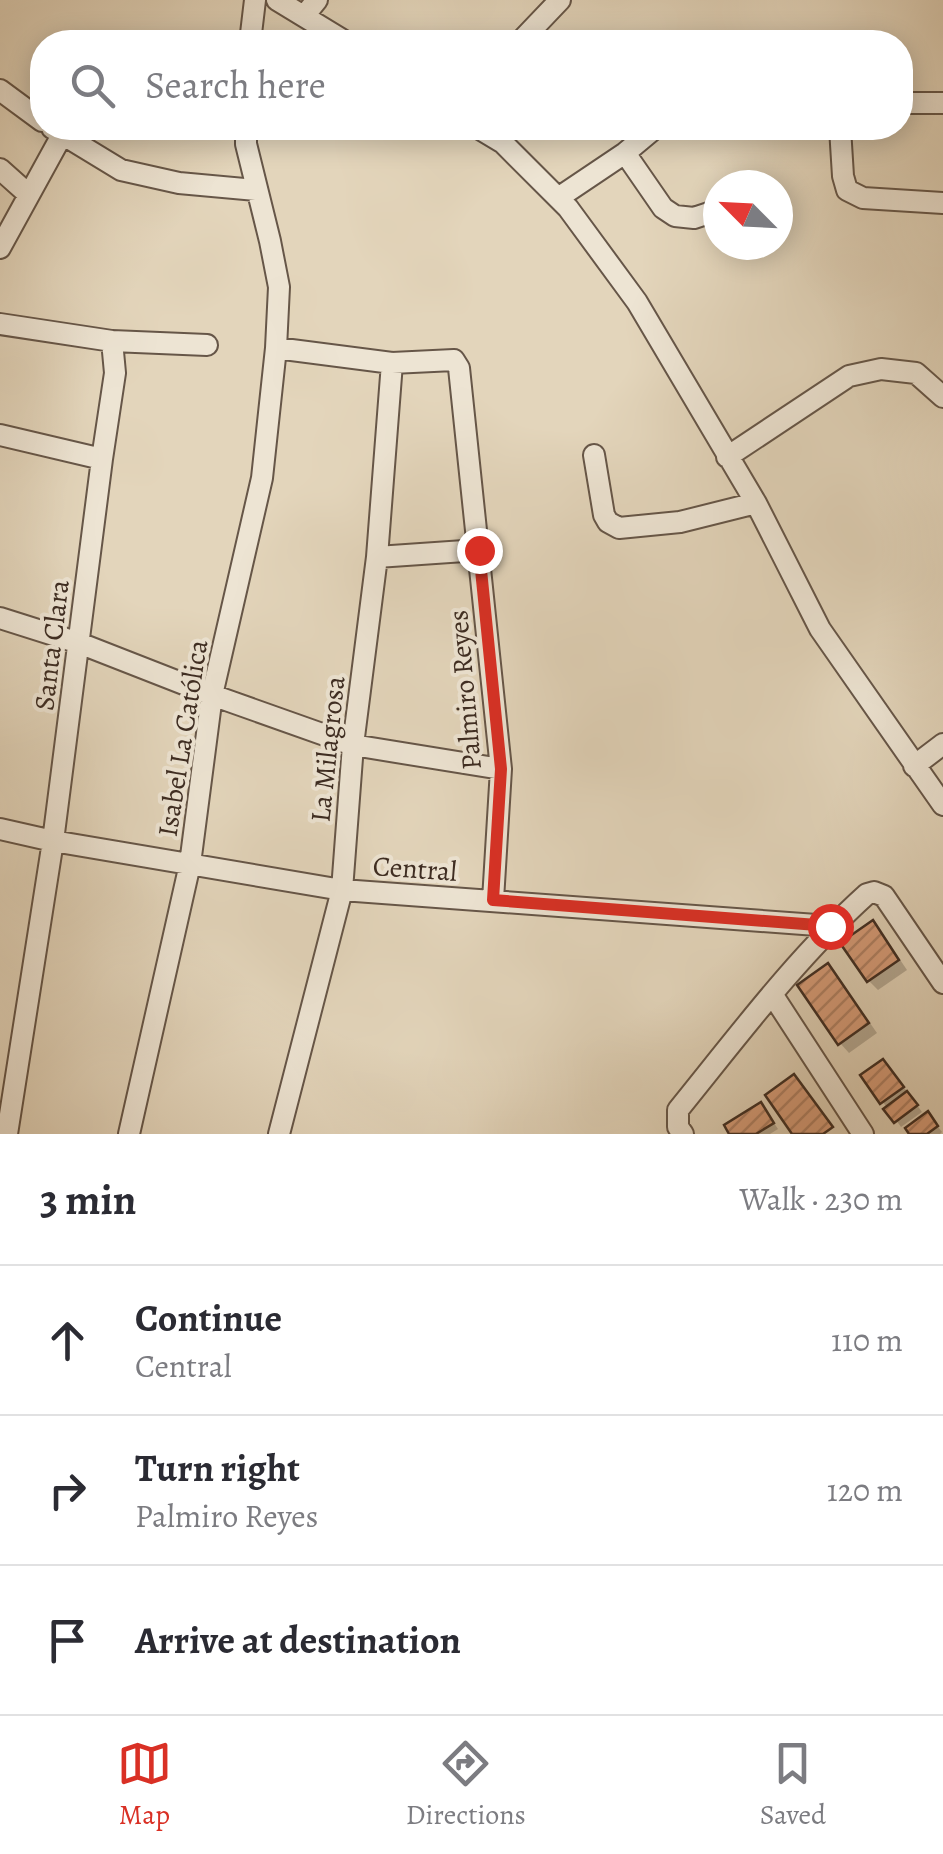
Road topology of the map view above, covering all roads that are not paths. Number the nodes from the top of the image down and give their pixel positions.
1 (255, 0) edge
2 (277, 0) edge
3 (560, 0) edge
4 (311, 8) edge
5 (251, 30) edge
6 (334, 30) edge
7 (531, 30) edge
8 (0, 90) edge
9 (913, 103) edge
10 (943, 103) edge
11 (30, 112) edge
12 (53, 140) edge
13 (72, 140) edge
14 (246, 140) edge
15 (497, 140) edge
16 (641, 140) edge
17 (841, 140) edge
18 (625, 153) junction
19 (0, 169) edge
20 (256, 190) junction
21 (28, 194) junction
22 (558, 198) junction
23 (943, 204) edge
24 (703, 215) edge
25 (0, 248) edge
26 (0, 324) edge
27 (112, 342) junction
28 (207, 345) dead end
29 (276, 348) junction
30 (392, 363) junction
31 (943, 396) edge
32 (0, 435) edge
33 (594, 455) dead end
34 (727, 457) junction
35 (102, 459) junction
36 (756, 503) junction
37 (479, 550) junction
38 (377, 558) junction
39 (0, 618) edge
40 (79, 643) junction
41 (212, 695) junction
42 (943, 744) edge
43 (353, 745) junction
44 (914, 766) junction
45 (501, 769) junction
46 (943, 805) edge
47 (0, 829) edge
48 (53, 841) junction
49 (190, 864) junction
50 (342, 890) junction
51 (493, 900) junction
52 (830, 926) junction
53 (943, 983) edge
54 (772, 994) junction
55 (680, 1126) edge
56 (7, 1134) edge
57 (129, 1134) edge
58 (279, 1134) edge
59 (863, 1134) edge

1 - 5 street
2 - 4 street
3 - 7 street
4 - 6 street
8 - 11 street
9 - 10 street
12 - 21 street
13 - 20 street
14 - 20 street, Isabel La Católica
15 - 22 street
16 - 18 street
17 - 23 street
18 - 22 street
18 - 24 street
19 - 21 street
20 - 29 street, Isabel La Católica
21 - 25 street
22 - 34 street
26 - 27 street
27 - 28 street
27 - 35 street, Santa Clara
29 - 30 street
29 - 41 street, Isabel La Católica
30 - 37 street, Palmiro Reyes
30 - 38 street, La Milagrosa
31 - 34 street
32 - 35 street
33 - 36 street
34 - 36 street
35 - 40 street, Santa Clara
36 - 44 street
37 - 38 street
37 - 45 street, Palmiro Reyes
38 - 43 street, La Milagrosa
39 - 40 street
40 - 41 street
40 - 48 street, Santa Clara
41 - 43 street
41 - 49 street, Isabel La Católica
42 - 44 street
43 - 45 street
43 - 50 street, La Milagrosa
44 - 46 street
45 - 51 street, Palmiro Reyes
47 - 48 street, Central
48 - 49 street, Central
48 - 56 street, Santa Clara
49 - 50 street, Central
49 - 57 street, Isabel La Católica
50 - 51 street, Central
50 - 58 street, La Milagrosa
51 - 52 street, Central
52 - 53 street
52 - 54 street
54 - 55 street
54 - 59 street

